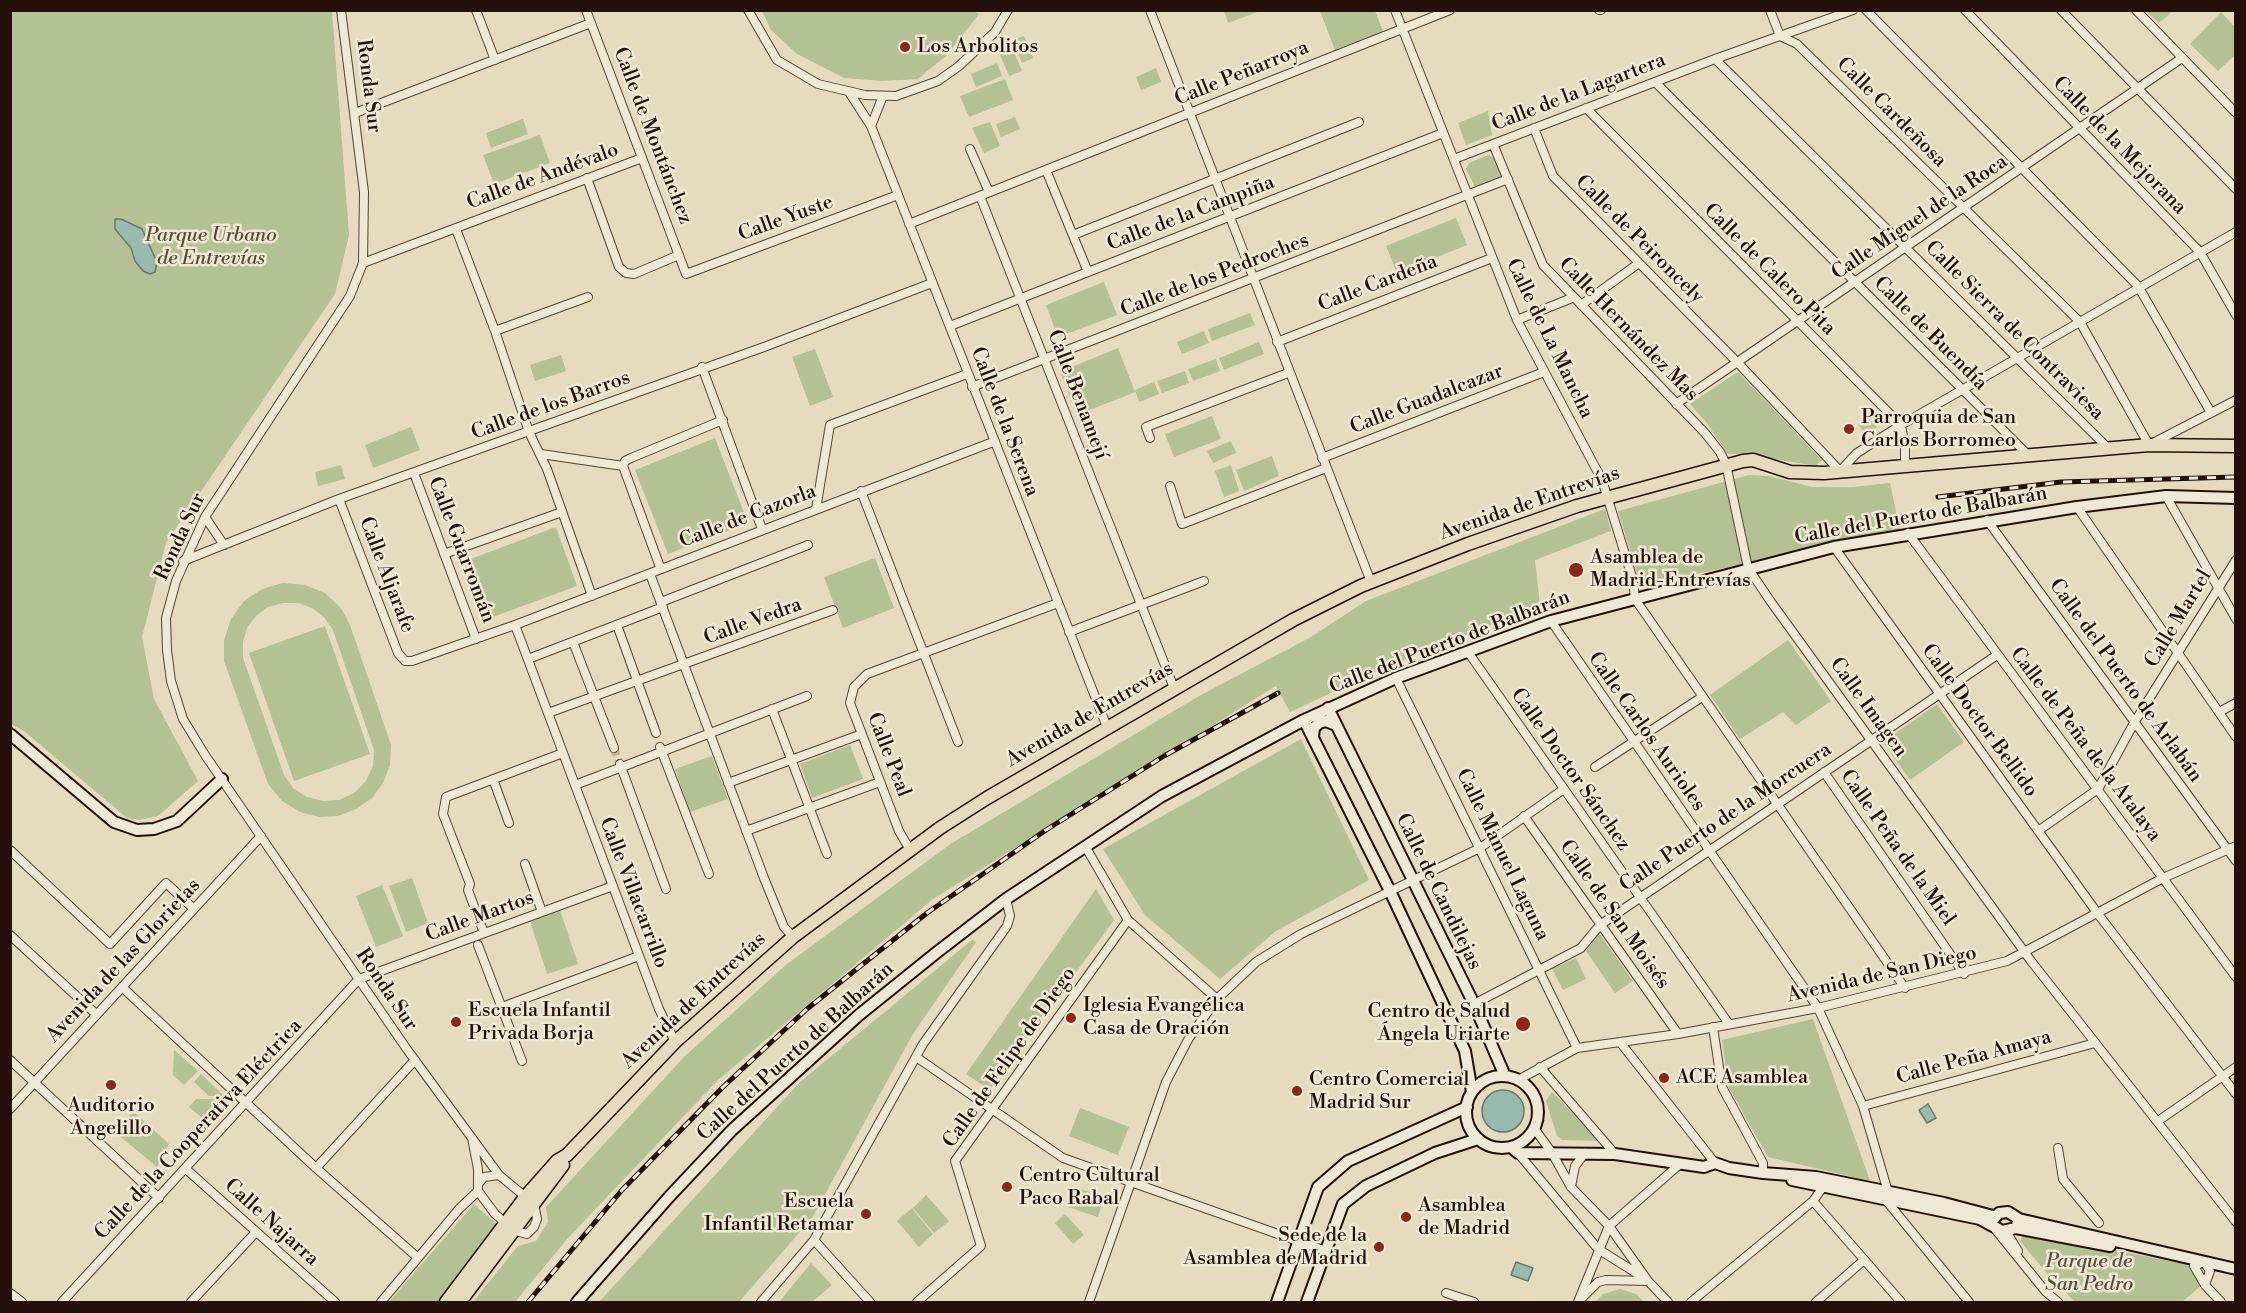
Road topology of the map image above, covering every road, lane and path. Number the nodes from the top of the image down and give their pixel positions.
1 (341, 10) edge
2 (476, 10) edge
3 (586, 10) edge
4 (748, 10) edge
5 (1008, 10) edge
6 (1150, 10) edge
7 (1395, 10) edge
8 (1450, 10) edge
9 (1770, 10) edge
10 (1853, 10) edge
11 (1866, 10) edge
12 (1965, 10) edge
13 (2061, 10) edge
14 (2136, 10) edge
15 (591, 23) junction
16 (1402, 29) junction
17 (1780, 36) junction
18 (2182, 58) junction
19 (1715, 59) junction
20 (495, 60) junction
21 (1655, 82) junction
22 (2138, 89) junction
23 (849, 92) junction
24 (884, 96) junction
25 (1586, 108) junction
26 (355, 113) junction
27 (1189, 113) junction
28 (2235, 113) edge
29 (1359, 122) dead end
30 (871, 126) junction
31 (1534, 128) junction
32 (2079, 129) junction
33 (1443, 134) junction
34 (1493, 144) junction
35 (970, 149) dead end
36 (642, 158) junction
37 (1454, 159) junction
38 (2021, 169) junction
39 (1046, 170) junction
40 (587, 178) junction
41 (1214, 179) junction
42 (1508, 179) junction
43 (2235, 189) edge
44 (989, 192) junction
45 (898, 195) junction
46 (1468, 195) junction
47 (980, 196) junction
48 (1964, 208) junction
49 (1229, 217) junction
50 (909, 224) junction
51 (456, 228) junction
52 (2235, 232) edge
53 (1073, 236) junction
54 (1907, 246) junction
55 (2200, 252) junction
56 (679, 255) junction
57 (1492, 258) junction
58 (363, 263) junction
59 (1639, 263) junction
60 (1088, 272) junction
61 (686, 274) joint
62 (1253, 279) junction
63 (1855, 282) junction
64 (932, 283) junction
65 (2138, 286) junction
66 (588, 297) dead end
67 (1021, 298) junction
68 (1572, 298) junction
69 (1581, 305) junction
70 (2235, 315) edge
71 (1517, 320) junction
72 (1798, 321) junction
73 (2080, 322) junction
74 (950, 326) junction
75 (495, 331) junction
76 (1277, 342) junction
77 (2017, 358) junction
78 (1046, 360) junction
79 (1738, 363) junction
80 (702, 367) junction
81 (1544, 372) junction
82 (1288, 373) junction
83 (968, 374) junction
84 (972, 387) junction
85 (1962, 391) junction
86 (2235, 400) edge
87 (1676, 404) junction
88 (2210, 411) junction
89 (723, 420) junction
90 (1901, 425) junction
91 (529, 432) junction
92 (1150, 438) dead end
93 (993, 442) junction
94 (2149, 445) junction
95 (2235, 446) edge
96 (2110, 450) junction
97 (541, 454) junction
98 (2029, 456) junction
99 (1322, 458) junction
100 (1726, 464) junction
101 (1905, 465) junction
102 (623, 466) junction
103 (1326, 468) junction
104 (1840, 471) junction
105 (414, 473) junction
106 (1170, 486) dead end
107 (861, 491) junction
108 (2166, 496) junction
109 (1607, 497) junction
110 (2235, 498) edge
111 (339, 499) junction
112 (2077, 507) junction
113 (816, 509) junction
114 (562, 512) junction
115 (205, 516) junction
116 (1987, 520) junction
117 (762, 529) junction
118 (1908, 533) junction
119 (224, 545) junction
120 (808, 545) dead end
121 (1834, 547) junction
122 (444, 554) junction
123 (2235, 560) edge
124 (183, 561) junction
125 (660, 567) junction
126 (1748, 568) junction
127 (650, 574) junction
128 (1204, 581) dead end
129 (1371, 582) junction
130 (2217, 588) junction
131 (592, 596) junction
132 (1635, 598) junction
133 (1058, 603) junction
134 (662, 605) junction
135 (1141, 606) junction
136 (833, 610) dead end
137 (2235, 619) edge
138 (1551, 621) junction
139 (515, 625) junction
140 (617, 625) junction
141 (1069, 632) junction
142 (476, 639) junction
143 (573, 642) junction
144 (1468, 652) junction
145 (923, 653) junction
146 (2178, 654) junction
147 (1997, 655) junction
148 (528, 659) junction
149 (405, 661) joint
150 (685, 665) junction
151 (1396, 678) junction
152 (636, 681) junction
153 (1173, 688) junction
154 (1938, 695) junction
155 (807, 696) dead end
156 (595, 697) junction
157 (1702, 697) junction
158 (2235, 703) edge
159 (1328, 708) junction
160 (772, 710) junction
161 (2219, 712) junction
162 (548, 713) junction
163 (1304, 720) junction
164 (2134, 723) junction
165 (1336, 725) junction
166 (1107, 727) junction
167 (656, 733) dead end
168 (10, 734) edge
169 (862, 734) junction
170 (710, 735) junction
171 (2235, 737) edge
172 (1313, 739) junction
173 (1634, 741) junction
174 (1871, 741) junction
175 (958, 742) dead end
176 (614, 748) tunnel mouth
177 (661, 750) junction
178 (563, 753) junction
179 (792, 760) junction
180 (620, 765) junction
181 (1595, 767) dead end
182 (1824, 772) junction
183 (222, 779) junction
184 (493, 779) junction
185 (880, 782) junction
186 (728, 783) junction
187 (575, 785) junction
188 (1564, 789) junction
189 (2098, 789) junction
190 (1777, 802) junction
191 (810, 808) junction
192 (1524, 816) junction
193 (509, 823) dead end
194 (746, 831) junction
195 (2038, 831) junction
196 (261, 836) junction
197 (1084, 846) junction
198 (2231, 847) edge
199 (1480, 848) junction
200 (10, 850) edge
201 (910, 850) junction
202 (1708, 850) junction
203 (827, 854) dead end
204 (2235, 861) edge
205 (525, 864) dead end
206 (709, 874) dead end
207 (2163, 878) junction
208 (1412, 879) junction
209 (613, 886) junction
210 (666, 889) dead end
211 (1390, 891) junction
212 (1639, 898) junction
213 (1006, 899) junction
214 (194, 909) junction
215 (542, 912) junction
216 (2098, 914) junction
217 (1128, 920) junction
218 (1600, 925) junction
219 (484, 933) junction
220 (10, 935) edge
221 (793, 937) junction
222 (478, 945) dead end
223 (2025, 952) junction
224 (639, 956) junction
225 (1540, 970) junction
226 (1964, 974) junction
227 (2235, 977) edge
228 (359, 979) junction
229 (122, 987) junction
230 (1905, 988) junction
231 (1217, 999) junction
232 (1474, 1004) junction
233 (502, 1007) junction
234 (1818, 1008) junction
235 (96, 1014) junction
236 (1729, 1024) junction
237 (1713, 1027) junction
238 (1678, 1034) junction
239 (675, 1042) junction
240 (1620, 1042) junction
241 (2095, 1043) junction
242 (1577, 1048) junction
243 (916, 1057) junction
244 (10, 1060) edge
245 (415, 1060) junction
246 (522, 1060) dead end
247 (1540, 1067) junction
248 (2235, 1067) edge
249 (1505, 1076) junction
250 (2222, 1077) junction
251 (1518, 1080) junction
252 (34, 1083) junction
253 (1472, 1092) junction
254 (2235, 1094) edge
255 (247, 1102) junction
256 (1863, 1106) junction
257 (1467, 1107) junction
258 (10, 1108) edge
259 (994, 1109) junction
260 (2158, 1121) junction
261 (1534, 1128) junction
262 (471, 1135) junction
263 (1478, 1139) junction
264 (2058, 1148) dead end
265 (1514, 1150) junction
266 (1552, 1152) junction
267 (1585, 1153) junction
268 (1615, 1154) junction
269 (1715, 1163) junction
270 (1680, 1164) junction
271 (316, 1168) junction
272 (186, 1169) junction
273 (1763, 1173) junction
274 (499, 1175) junction
275 (1131, 1182) junction
276 (1826, 1184) junction
277 (479, 1187) junction
278 (1571, 1187) junction
279 (1885, 1195) junction
280 (159, 1198) junction
281 (530, 1200) junction
282 (1813, 1201) junction
283 (2099, 1222) dead end
284 (2235, 1222) edge
285 (2003, 1225) junction
286 (1608, 1226) junction
287 (510, 1228) junction
288 (256, 1232) junction
289 (814, 1240) junction
290 (1298, 1241) junction
291 (1598, 1249) junction
292 (1326, 1251) junction
293 (417, 1257) junction
294 (1864, 1260) junction
295 (2203, 1266) junction
296 (2235, 1269) edge
297 (2235, 1276) edge
298 (1648, 1281) junction
299 (2205, 1285) junction
300 (10, 1293) edge
301 (1446, 1293) dead end
302 (22, 1302) edge
303 (62, 1302) edge
304 (191, 1302) edge
305 (335, 1302) edge
306 (381, 1302) edge
307 (446, 1302) edge
308 (460, 1302) edge
309 (577, 1302) edge
310 (761, 1302) edge
311 (870, 1302) edge
312 (917, 1302) edge
313 (1089, 1302) edge
314 (1276, 1302) edge
315 (1307, 1302) edge
316 (1474, 1302) edge
317 (1579, 1302) edge
318 (1668, 1302) edge
319 (1690, 1302) edge
320 (1816, 1302) edge
321 (1901, 1302) edge
322 (1969, 1302) edge
323 (2058, 1302) edge
324 (2221, 1302) edge

1 - 26 street, Ronda Sur
2 - 20 street
3 - 15 street, Calle de Montánchez
4 - 23 street
5 - 24 street
6 - 27 street
7 - 16 street, Calle de La Mancha
8 - 16 street, Calle Peñarroya
9 - 17 street
10 - 17 street
11 - 38 street
12 - 32 street, Calle de la Mejorana
13 - 22 street
14 - 18 street
15 - 20 street
15 - 36 street, Calle de Montánchez
16 - 27 street, Calle Peñarroya
16 - 33 street, Calle de La Mancha
17 - 19 street, Calle de la Lagartera
17 - 48 street, Calle Cardeñosa
18 - 22 street, Calle Miguel de la Roca
18 - 28 street
19 - 21 street, Calle de la Lagartera
19 - 54 street, Calle Sierra de Contraviesa
20 - 26 street
21 - 25 street, Calle de la Lagartera
21 - 63 street, Calle de Buendía
22 - 32 street, Calle Miguel de la Roca
22 - 43 street
23 - 24 street
23 - 30 street, Calle de la Serena
24 - 30 street
25 - 31 street, Calle de la Lagartera
25 - 72 street, Calle de Calero Pita
26 - 58 street, Ronda Sur
27 - 39 street, Calle Peñarroya
27 - 41 street
29 - 41 street
30 - 45 street, Calle de la Serena
31 - 34 street, Calle de la Lagartera
31 - 59 street, Calle de Peironcely
32 - 38 street, Calle Miguel de la Roca
32 - 55 street, Calle de la Mejorana
33 - 37 street, Calle de La Mancha
33 - 49 street, Calle de la Campiña
34 - 37 street, Calle de la Lagartera
34 - 42 street, Calle Hernández Mas
35 - 44 street
36 - 40 street, Calle de Andévalo
36 - 56 street, Calle de Montánchez
37 - 46 street, Calle de La Mancha
38 - 48 street, Calle Miguel de la Roca
38 - 65 street
39 - 44 street, Calle Peñarroya
39 - 53 street
40 - 51 street, Calle de Andévalo
40 - 56 street
41 - 49 street
41 - 53 street
42 - 46 street, Calle de los Pedroches
42 - 68 street, Calle Hernández Mas
44 - 47 street, Calle Peñarroya
45 - 50 street, Calle de la Serena
45 - 61 street, Calle Yuste
46 - 57 street, Calle de La Mancha
46 - 62 street, Calle de los Pedroches
47 - 50 street
47 - 67 street, Calle Benamejí
48 - 54 street, Calle Miguel de la Roca
48 - 73 street, Calle Cardeñosa
49 - 60 street, Calle de la Campiña
49 - 62 street
50 - 64 street, Calle de la Serena
51 - 58 street, Calle de Andévalo
51 - 75 street
52 - 55 street
53 - 60 street
54 - 63 street, Calle Miguel de la Roca
54 - 77 street, Calle Sierra de Contraviesa
55 - 65 street
55 - 70 street, Calle de la Mejorana
56 - 61 street, Calle de Montánchez
57 - 71 street, Calle de La Mancha
57 - 76 street, Calle Cardeña
58 - 115 street, Ronda Sur
59 - 69 street
59 - 79 street, Calle de Peironcely
60 - 67 street, Calle de la Campiña
62 - 76 street
62 - 78 street, Calle de los Pedroches
63 - 72 street, Calle Miguel de la Roca
63 - 85 street, Calle de Buendía
64 - 74 street, Calle de la Serena
64 - 80 street, Calle de los Barros
65 - 73 street
65 - 88 street
66 - 75 street
67 - 74 street, Calle de la Campiña
67 - 78 street, Calle Benamejí
68 - 69 street, Calle Hernández Mas
68 - 71 street
69 - 87 street, Calle Hernández Mas
71 - 81 street, Calle de La Mancha
72 - 79 street, Calle Miguel de la Roca
72 - 90 street, Calle de Calero Pita
73 - 77 street
73 - 94 street, Calle Cardeñosa
74 - 83 street, Calle de la Serena
75 - 91 street
76 - 82 street
77 - 85 street
77 - 96 street, Calle Sierra de Contraviesa
78 - 84 street, Calle de los Pedroches
78 - 135 street, Calle Benamejí
79 - 87 street, Calle Miguel de la Roca
79 - 104 street, Calle de Peironcely
80 - 89 street
80 - 91 street, Calle de los Barros
81 - 99 street, Calle Guadalcazar
81 - 109 street, Calle de La Mancha
82 - 92 street
82 - 99 street
83 - 84 street, Calle de la Serena
83 - 113 street
84 - 93 street, Calle de la Serena
85 - 90 street
85 - 98 street, Calle de Buendía
86 - 88 street
87 - 100 street, Calle Hernández Mas
88 - 94 street
89 - 102 street
89 - 117 street
90 - 101 street
90 - 104 street
91 - 97 street
91 - 105 street, Calle de los Barros
93 - 107 street, Calle de Cazorla
93 - 133 street, Calle de la Serena
94 - 95 main road
94 - 96 main road
96 - 98 main road
97 - 102 street
97 - 114 street
98 - 101 main road
99 - 103 street
100 - 104 main road, Avenida de Entrevías
100 - 109 main road, Avenida de Entrevías
100 - 126 street, Calle Imagen
101 - 104 main road
102 - 125 street
103 - 106 street
103 - 129 street
105 - 111 street, Calle de los Barros
105 - 122 street, Calle Guarromán
107 - 113 street, Calle de Cazorla
107 - 145 street
108 - 110 street, Calle del Puerto de Balbarán
108 - 112 street, Calle del Puerto de Balbarán
108 - 130 street
109 - 129 main road, Avenida de Entrevías
109 - 132 street, Calle de La Mancha
111 - 119 street, Calle de los Barros
111 - 149 street, Calle Aljarafe
112 - 116 street, Calle del Puerto de Balbarán
112 - 146 street
113 - 117 street, Calle de Cazorla
114 - 122 street
114 - 131 street
115 - 119 street
115 - 124 street, Ronda Sur
116 - 118 street, Calle del Puerto de Balbarán
116 - 164 street, Calle del Puerto de Arlabán
117 - 125 street, Calle de Cazorla
118 - 121 street, Calle del Puerto de Balbarán
118 - 147 street, Calle de Peña de la Atalaya
119 - 124 street, Calle de los Barros
120 - 134 street
121 - 126 street, Calle del Puerto de Balbarán
121 - 154 street, Calle Doctor Bellido
122 - 142 street, Calle Guarromán
123 - 130 street, Calle Martel
124 - 183 street, Ronda Sur
125 - 127 street, Calle de Cazorla
126 - 132 street, Calle del Puerto de Balbarán
126 - 174 street, Calle Imagen
127 - 131 street, Calle de Cazorla
127 - 134 street, Calle Vedra
128 - 135 street
129 - 153 main road, Avenida de Entrevías
130 - 137 street
130 - 146 street, Calle Martel
131 - 139 street, Calle de Cazorla
132 - 138 street, Calle del Puerto de Balbarán
132 - 157 street
133 - 141 street, Calle de la Serena
133 - 145 street
134 - 140 street
134 - 150 street, Calle Vedra
135 - 141 street
135 - 153 street, Calle Benamejí
136 - 150 street, Calle Vedra
138 - 144 street, Calle del Puerto de Balbarán
138 - 173 street, Calle Carlos Aurioles
139 - 142 street, Calle de Cazorla
139 - 148 street, Calle Villacarrillo
140 - 143 street
140 - 152 street
141 - 166 street, Calle de la Serena
142 - 149 street, Calle de Cazorla
143 - 148 street
143 - 156 street
144 - 151 street, Calle del Puerto de Balbarán
144 - 188 street, Calle Doctor Sánchez
145 - 169 street, Calle Peal
145 - 175 street
146 - 161 street
146 - 164 street, Calle Martel
147 - 154 street, Calle Puerto de la Morcuera
147 - 189 street, Calle de Peña de la Atalaya
148 - 162 street, Calle Villacarrillo
150 - 152 street
150 - 170 street, Calle Vedra
151 - 159 street, Calle del Puerto de Balbarán
151 - 199 street, Calle Manuel Laguna
152 - 156 street
152 - 167 street
153 - 166 main road, Avenida de Entrevías
154 - 174 street, Calle Puerto de la Morcuera
154 - 195 street, Calle Doctor Bellido
155 - 160 street
156 - 162 street
156 - 176 street
157 - 173 street
157 - 190 street
158 - 161 street
159 - 163 street, Calle del Puerto de Balbarán
159 - 165 street, Calle de Candilejas
160 - 170 street
160 - 179 street
161 - 171 street
162 - 178 street, Calle Villacarrillo
163 - 172 street
163 - 197 street, Calle del Puerto de Balbarán
164 - 189 street, Calle Martel
164 - 198 street, Calle del Puerto de Arlabán
165 - 172 street
165 - 208 street, Calle de Candilejas
166 - 201 main road, Avenida de Entrevías
168 - 183 street
169 - 179 street
169 - 185 street, Calle Peal
170 - 177 street
170 - 186 street, Calle Vedra
172 - 211 street
173 - 181 street
173 - 202 street, Calle Carlos Aurioles
174 - 182 street, Calle Puerto de la Morcuera
174 - 223 street, Calle Imagen
177 - 180 street
177 - 206 street
178 - 184 street
178 - 187 street, Calle Villacarrillo
179 - 186 street
179 - 191 street
180 - 187 street
180 - 210 street
182 - 190 street, Calle Puerto de la Morcuera
182 - 226 street, Calle Peña de la Miel
183 - 196 street, Ronda Sur
184 - 193 street
184 - 219 street
185 - 191 street
185 - 201 street, Calle Peal
186 - 194 street, Calle Vedra
187 - 209 street, Calle Villacarrillo
188 - 192 street
188 - 212 street, Calle Doctor Sánchez
189 - 195 street, Calle Martel
189 - 207 street, Calle de Peña de la Atalaya
190 - 202 street, Calle Puerto de la Morcuera
190 - 230 street
191 - 194 street
191 - 203 street
192 - 199 street
192 - 218 street, Calle de San Moisés
194 - 221 street, Calle Vedra
195 - 216 street, Calle Doctor Bellido
196 - 214 street, Avenida de las Glorietas
196 - 228 street, Ronda Sur
197 - 213 street, Calle del Puerto de Balbarán
197 - 217 street
198 - 204 street, Calle del Puerto de Arlabán
198 - 207 street, Avenida de San Diego
199 - 208 street
199 - 225 street, Calle Manuel Laguna
200 - 214 street
201 - 221 main road, Avenida de Entrevías
202 - 212 street, Calle Puerto de la Morcuera
202 - 234 street, Calle Carlos Aurioles
205 - 215 street
207 - 216 street, Avenida de San Diego
207 - 227 street, Calle de Peña de la Atalaya
208 - 211 street
208 - 232 street, Calle de Candilejas
209 - 215 street, Calle Martos
209 - 224 street, Calle Villacarrillo
211 - 231 street
211 - 253 street
212 - 218 street, Calle Puerto de la Morcuera
212 - 236 street, Calle Doctor Sánchez
213 - 243 street
213 - 309 street, Calle del Puerto de Balbarán
214 - 229 street, Avenida de las Glorietas
215 - 219 street, Calle Martos
216 - 223 street, Avenida de San Diego
216 - 250 street, Calle Doctor Bellido
217 - 231 street
217 - 259 street, Calle de Felipe de Diego
218 - 225 street, Calle Puerto de la Morcuera
218 - 238 street, Calle de San Moisés
219 - 228 street, Calle Martos
220 - 235 street
221 - 239 main road, Avenida de Entrevías
222 - 233 street, Calle Martos
223 - 226 street, Avenida de San Diego
223 - 241 street, Calle Imagen
224 - 233 street
224 - 239 street, Calle Villacarrillo
225 - 232 street, Calle Puerto de la Morcuera
225 - 242 street, Calle Manuel Laguna
226 - 230 street, Avenida de San Diego
228 - 245 street, Ronda Sur
228 - 255 street, Calle de la Cooperativa Eléctrica
229 - 235 street, Avenida de las Glorietas
229 - 255 street
230 - 234 street, Avenida de San Diego
231 - 275 street
232 - 249 street, Calle de Candilejas
233 - 246 street, Calle Martos
234 - 236 street, Avenida de San Diego
234 - 256 street, Calle Carlos Aurioles
235 - 252 street, Avenida de las Glorietas
236 - 237 street, Avenida de San Diego
237 - 238 street, Avenida de San Diego
237 - 273 street
238 - 240 street, Avenida de San Diego
239 - 281 main road, Avenida de Entrevías
240 - 242 street, Avenida de San Diego
240 - 269 street
241 - 256 street, Calle Peña Amaya
241 - 260 street, Calle Imagen
242 - 247 street, Avenida de San Diego
243 - 259 street
243 - 289 street
244 - 252 street
245 - 262 street, Ronda Sur
245 - 271 street
247 - 251 street, Avenida de San Diego
247 - 268 street
248 - 250 street
249 - 251 street
249 - 253 street
250 - 254 street, Calle Doctor Bellido
250 - 260 street
251 - 261 street
252 - 258 street, Avenida de las Glorietas
252 - 280 street
253 - 257 street
255 - 271 street
255 - 272 street, Calle de la Cooperativa Eléctrica
256 - 279 street, Calle Carlos Aurioles
257 - 263 street
257 - 290 street
259 - 275 street
259 - 312 street, Calle de Felipe de Diego
260 - 284 street, Calle Imagen
261 - 265 street
261 - 266 street
262 - 274 street, Ronda Sur
262 - 277 street, Ronda Sur
263 - 265 street
263 - 292 street
264 - 283 street
265 - 266 street
265 - 291 street
266 - 267 street
266 - 278 street
267 - 268 street
267 - 278 street
268 - 270 street
269 - 270 street
269 - 273 street
270 - 286 street
271 - 293 street
272 - 280 street, Calle de la Cooperativa Eléctrica
272 - 288 street, Calle Najarra
273 - 276 street
274 - 277 street
274 - 281 street, Ronda Sur
275 - 290 street
275 - 313 street
276 - 279 street
276 - 279 street
276 - 282 street
277 - 287 street, Ronda Sur
277 - 293 street
278 - 286 street
279 - 285 street
279 - 285 street
279 - 322 street
280 - 303 street, Calle de la Cooperativa Eléctrica
281 - 287 main road, Avenida de Entrevías
282 - 294 street
282 - 319 street
285 - 295 street
285 - 323 street
286 - 291 street
286 - 298 street
287 - 307 main road, Avenida de Entrevías
287 - 308 main road, Avenida de Entrevías
288 - 304 street
288 - 305 street, Calle Najarra
289 - 310 street
289 - 311 street
290 - 292 street
290 - 314 street
291 - 298 street
291 - 317 street
292 - 315 street
293 - 306 street
294 - 320 street
294 - 321 street
295 - 296 street
295 - 297 street
295 - 299 street
295 - 299 street
298 - 317 street
298 - 318 street
299 - 324 street
300 - 302 street
301 - 316 street

